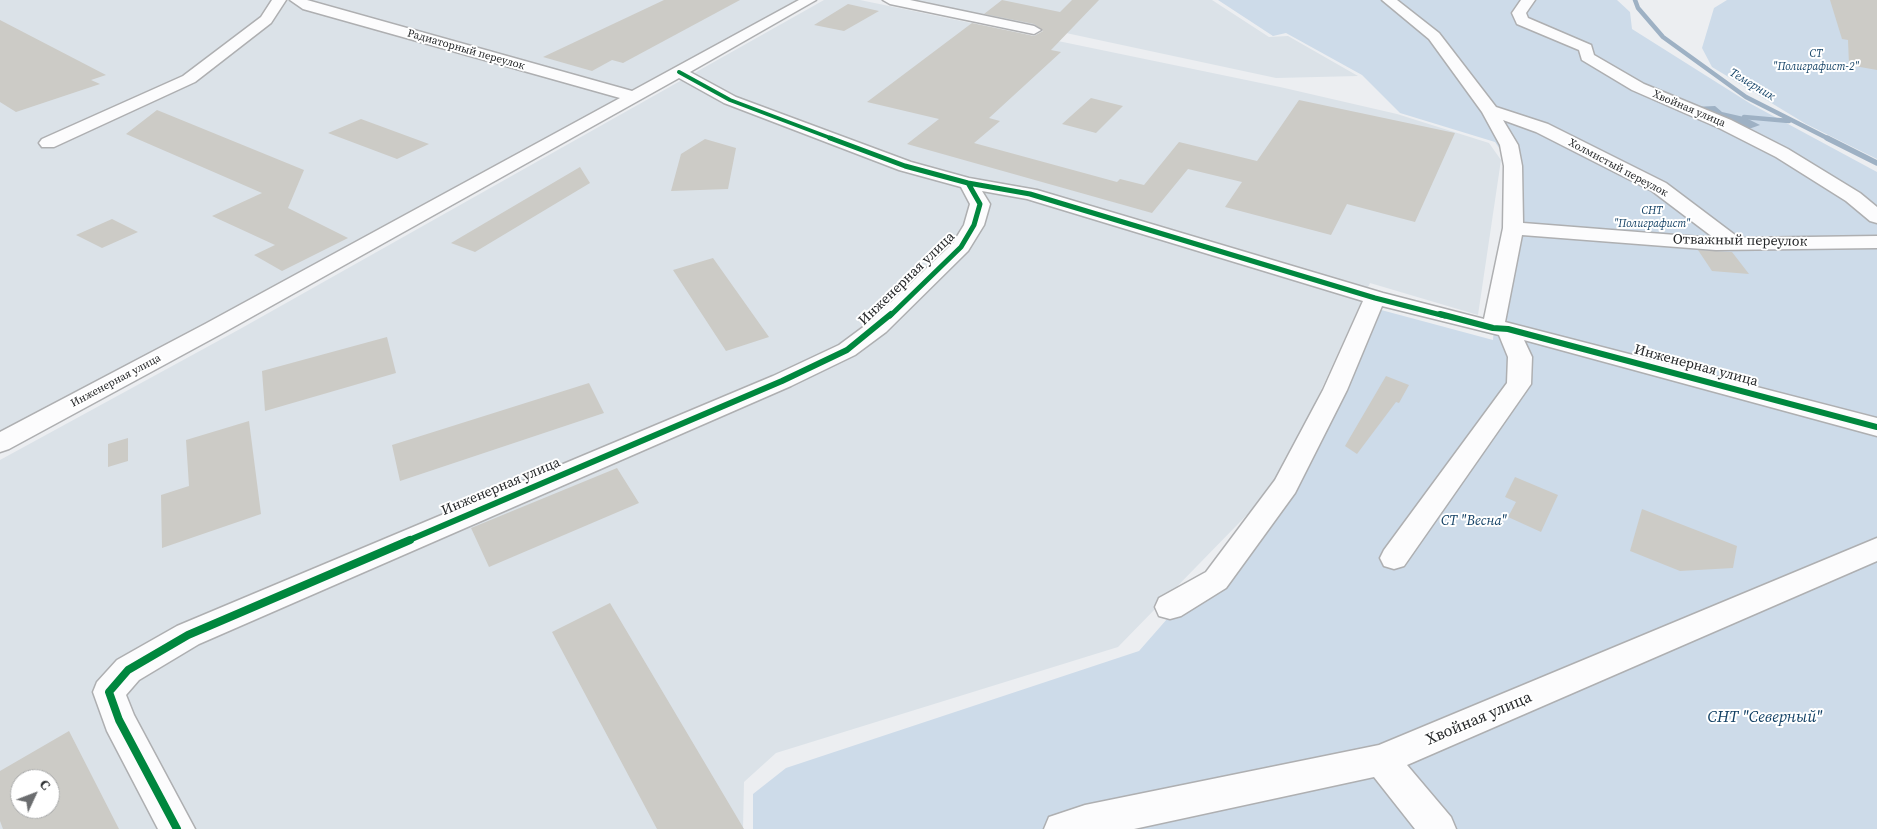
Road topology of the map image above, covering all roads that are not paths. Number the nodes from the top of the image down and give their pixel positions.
1 (278, 0) edge
2 (297, 0) edge
3 (809, 0) edge
4 (890, 0) edge
5 (1389, 0) edge
6 (1528, 0) edge
7 (1034, 30) dead end
8 (679, 72) junction
9 (635, 97) junction
10 (1490, 111) junction
11 (48, 143) dead end
12 (968, 183) junction
13 (1877, 217) edge
14 (1513, 228) junction
15 (1877, 242) edge
16 (1735, 244) junction
17 (1375, 298) junction
18 (1500, 329) junction
19 (1877, 427) edge
20 (0, 443) edge
21 (1877, 549) edge
22 (1394, 558) dead end
23 (1170, 607) dead end
24 (1381, 760) junction
25 (177, 829) edge
26 (1062, 829) edge
27 (1438, 829) edge

1 - 11 street
2 - 9 street, Радиаторный переулок
3 - 8 street, Инженерная улица
4 - 7 street
5 - 10 street
6 - 13 street, Хвойная улица
8 - 9 street, Инженерная улица
8 - 12 street, Инженерная улица
9 - 20 street, Инженерная улица
10 - 14 street
10 - 16 street, Холмистый переулок
12 - 17 street, Инженерная улица
12 - 25 street, Инженерная улица
14 - 16 street, Отважный переулок
14 - 18 street
15 - 16 street, Отважный переулок
17 - 18 street, Инженерная улица
17 - 23 street
18 - 19 street, Инженерная улица
18 - 22 street
21 - 24 street, Хвойная улица
24 - 26 street, Хвойная улица
24 - 27 street

